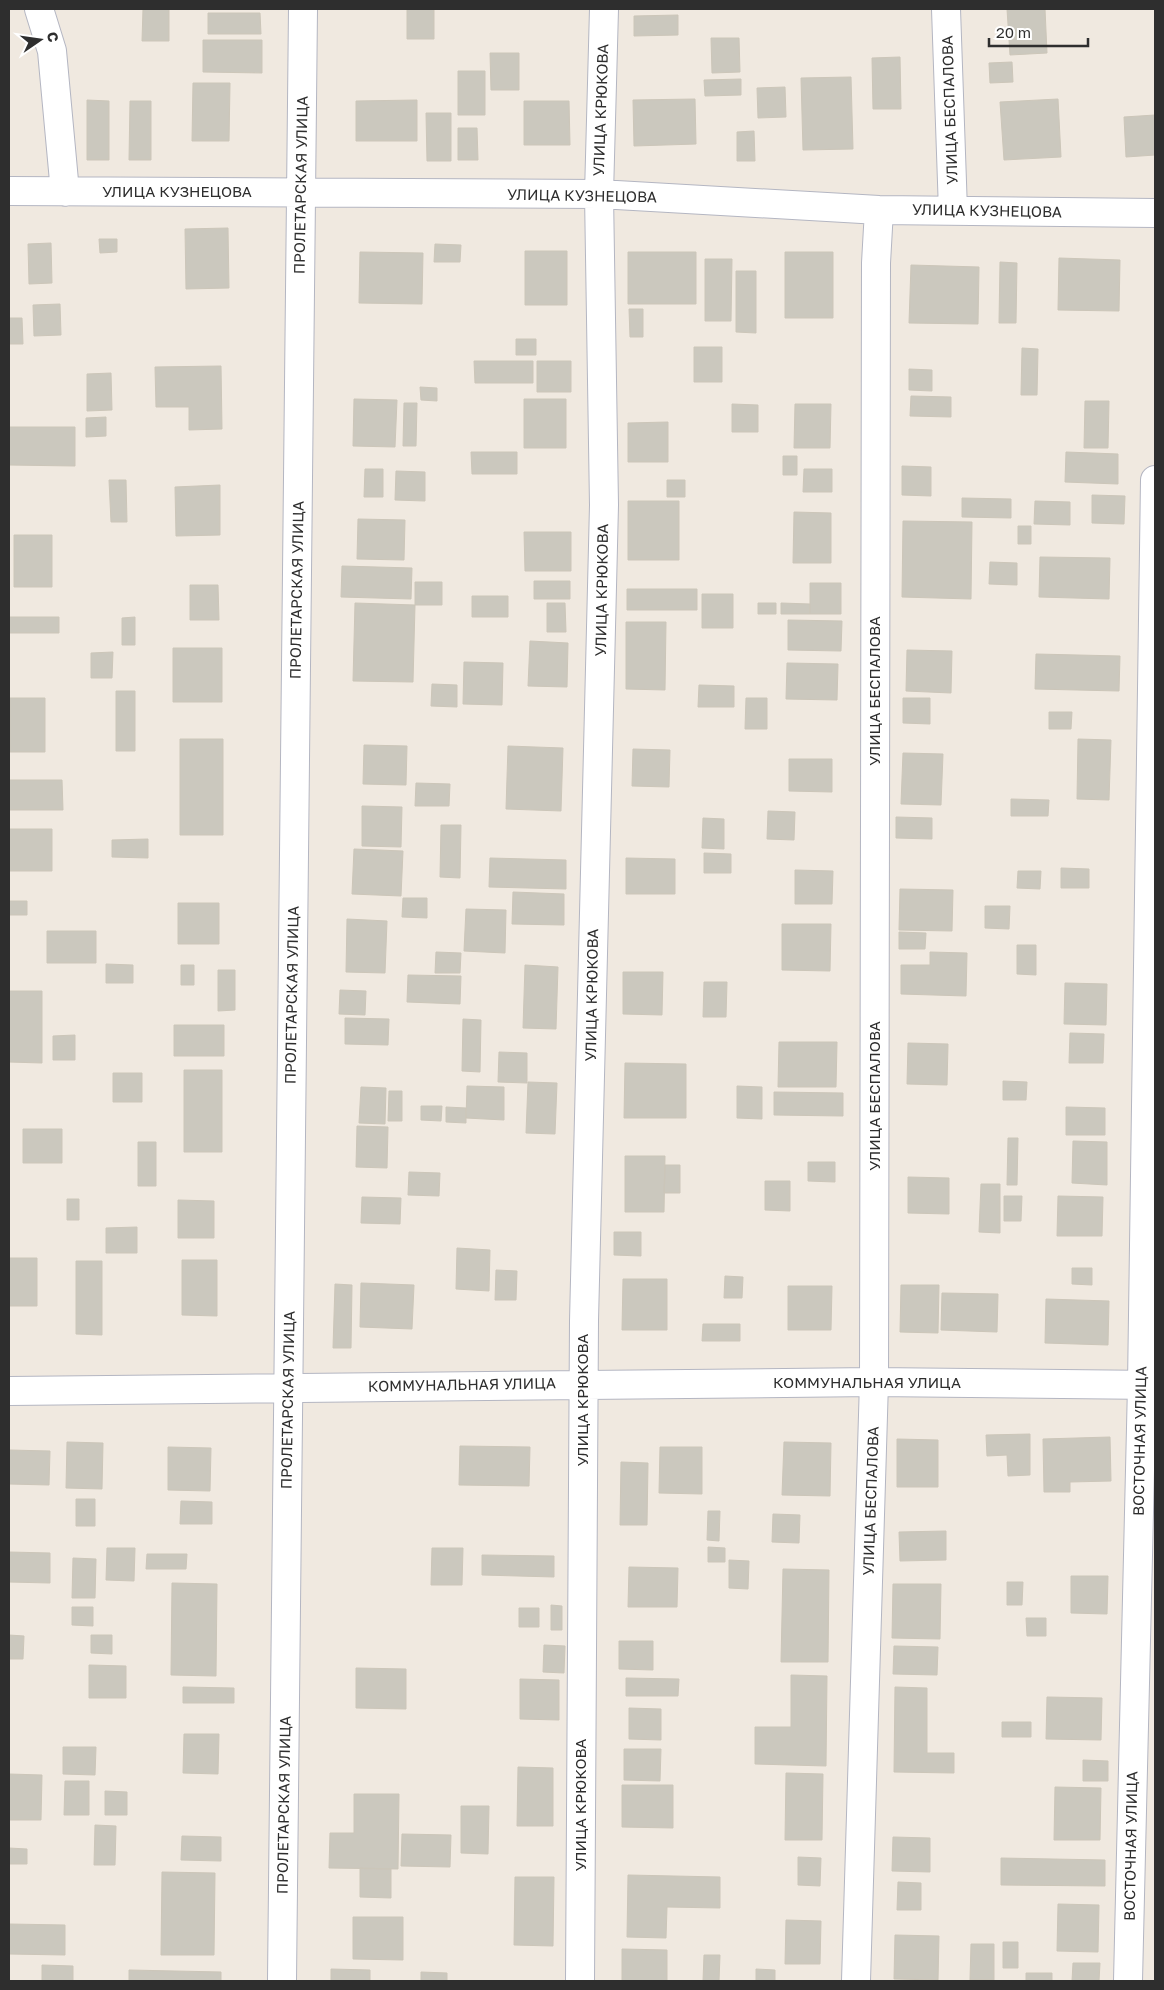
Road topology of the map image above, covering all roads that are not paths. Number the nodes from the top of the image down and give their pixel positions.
1 (39, 9) edge
2 (302, 9) edge
3 (604, 9) edge
4 (946, 9) edge
5 (9, 191) edge
6 (65, 192) junction
7 (301, 193) junction
8 (599, 194) junction
9 (879, 210) junction
10 (952, 211) junction
11 (1155, 213) edge
12 (1155, 480) edge
13 (874, 1382) junction
14 (584, 1384) junction
15 (1148, 1385) edge
16 (288, 1387) junction
17 (9, 1392) edge
18 (282, 1981) edge
19 (580, 1981) edge
20 (856, 1981) edge
21 (1128, 1981) edge

1 - 6 street
2 - 7 street, ПРОЛЕТАРСКАЯ УЛИЦА
3 - 8 street, УЛИЦА КРЮКОВА
4 - 10 street, УЛИЦА БЕСПАЛОВА
5 - 6 street, УЛИЦА КУЗНЕЦОВА
6 - 7 street, УЛИЦА КУЗНЕЦОВА
7 - 8 street, УЛИЦА КУЗНЕЦОВА
7 - 16 street, ПРОЛЕТАРСКАЯ УЛИЦА
8 - 9 street, УЛИЦА КУЗНЕЦОВА
8 - 14 street, УЛИЦА КРЮКОВА
9 - 10 street, УЛИЦА КУЗНЕЦОВА
9 - 13 street, УЛИЦА БЕСПАЛОВА
10 - 11 street, УЛИЦА КУЗНЕЦОВА
12 - 15 street, ВОСТОЧНАЯ УЛИЦА
13 - 14 street, КОММУНАЛЬНАЯ УЛИЦА
13 - 15 street, КОММУНАЛЬНАЯ УЛИЦА
13 - 20 street, УЛИЦА БЕСПАЛОВА
14 - 16 street, КОММУНАЛЬНАЯ УЛИЦА
14 - 19 street, УЛИЦА КРЮКОВА
15 - 21 street, ВОСТОЧНАЯ УЛИЦА
16 - 17 street, КОММУНАЛЬНАЯ УЛИЦА
16 - 18 street, ПРОЛЕТАРСКАЯ УЛИЦА

